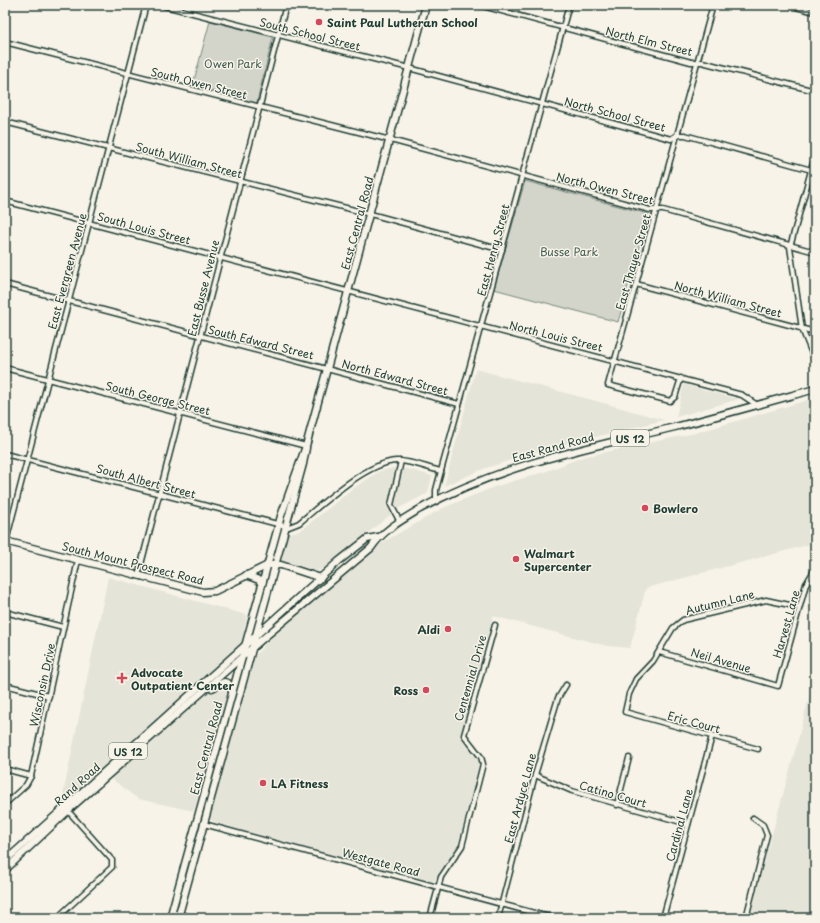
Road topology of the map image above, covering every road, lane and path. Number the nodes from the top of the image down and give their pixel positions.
1 (146, 5) edge
2 (160, 5) edge
3 (286, 5) edge
4 (426, 5) edge
5 (479, 5) edge
6 (569, 5) edge
7 (713, 5) edge
8 (789, 5) edge
9 (815, 12) edge
10 (563, 27) junction
11 (278, 35) junction
12 (5, 42) edge
13 (698, 61) junction
14 (409, 68) junction
15 (128, 74) junction
16 (815, 91) edge
17 (542, 104) junction
18 (260, 108) junction
19 (5, 122) edge
20 (677, 135) junction
21 (390, 140) junction
22 (109, 148) junction
23 (815, 156) edge
24 (813, 170) edge
25 (522, 175) junction
26 (240, 182) junction
27 (5, 201) edge
28 (656, 210) junction
29 (369, 215) junction
30 (89, 223) junction
31 (790, 245) junction
32 (502, 250) junction
33 (815, 252) edge
34 (220, 257) junction
35 (5, 284) edge
36 (636, 284) junction
37 (348, 291) junction
38 (69, 301) junction
39 (481, 326) junction
40 (802, 329) junction
41 (815, 332) edge
42 (201, 335) junction
43 (615, 361) junction
44 (815, 361) edge
45 (5, 368) edge
46 (327, 368) junction
47 (681, 378) junction
48 (49, 380) junction
49 (815, 389) edge
50 (459, 404) junction
51 (757, 405) junction
52 (180, 414) junction
53 (306, 446) junction
54 (5, 454) edge
55 (28, 460) junction
56 (401, 461) junction
57 (440, 471) junction
58 (159, 494) junction
59 (436, 500) junction
60 (400, 522) junction
61 (283, 526) junction
62 (378, 537) junction
63 (6, 541) edge
64 (78, 560) junction
65 (276, 564) junction
66 (268, 565) junction
67 (815, 568) edge
68 (246, 575) junction
69 (138, 576) junction
70 (320, 578) junction
71 (262, 585) junction
72 (799, 607) junction
73 (5, 612) edge
74 (495, 625) dead end
75 (63, 627) junction
76 (256, 635) junction
77 (250, 640) joint
78 (245, 645) junction
79 (253, 647) junction
80 (247, 652) joint
81 (659, 652) junction
82 (241, 657) junction
83 (5, 685) edge
84 (566, 685) dead end
85 (778, 686) joint
86 (232, 690) junction
87 (48, 696) junction
88 (191, 703) junction
89 (625, 712) joint
90 (712, 736) junction
91 (758, 749) dead end
92 (630, 758) dead end
93 (5, 769) edge
94 (535, 775) junction
95 (31, 776) junction
96 (5, 804) edge
97 (617, 805) junction
98 (69, 812) dead end
99 (753, 818) dead end
100 (204, 824) junction
101 (688, 824) junction
102 (5, 861) edge
103 (5, 870) edge
104 (438, 887) junction
105 (501, 904) junction
106 (171, 915) edge
107 (178, 916) edge
108 (57, 918) edge
109 (192, 918) edge
110 (430, 918) edge
111 (498, 918) edge
112 (553, 918) edge
113 (663, 918) edge
114 (746, 918) edge

1 - 15 street, East Evergreen Avenue
2 - 11 street, South School Street
3 - 11 street, East Busse Avenue
4 - 14 main road, East Central Road
5 - 10 street, North Elm Street
6 - 10 street, East Henry Street
7 - 13 street, East Thayer Street
8 - 9 street
10 - 13 street, North Elm Street
10 - 17 street, East Henry Street
11 - 14 street, South School Street
11 - 18 street, East Busse Avenue
12 - 15 street, South Owen Street
13 - 16 street, North Elm Street
13 - 20 street, East Thayer Street
14 - 17 street, North School Street
14 - 21 main road, East Central Road
15 - 18 street, South Owen Street
15 - 22 street, East Evergreen Avenue
17 - 20 street, North School Street
17 - 25 street, East Henry Street
18 - 21 street, South Owen Street
18 - 26 street, East Busse Avenue
19 - 22 street, South William Street
20 - 24 street, North School Street
20 - 28 street, East Thayer Street
21 - 25 street, North Owen Street
21 - 29 main road, East Central Road
22 - 26 street, South William Street
22 - 30 street, East Evergreen Avenue
23 - 24 street
24 - 31 street
25 - 28 street, North Owen Street
25 - 32 street, East Henry Street
26 - 29 street, South William Street
26 - 34 street, East Busse Avenue
27 - 30 street, South Louis Street
28 - 31 street, North Owen Street
28 - 36 street, East Thayer Street
29 - 32 street
29 - 37 main road, East Central Road
30 - 34 street, South Louis Street
30 - 38 street, East Evergreen Avenue
31 - 33 street, North Owen Street
31 - 40 street
32 - 39 street, East Henry Street
34 - 37 street, South Louis Street
34 - 42 street, East Busse Avenue
35 - 38 street, South Edward Street
36 - 40 street, North William Street
36 - 43 street, East Thayer Street
37 - 39 street, North Louis Street
37 - 46 main road, East Central Road
38 - 42 street, South Edward Street
38 - 48 street, East Evergreen Avenue
39 - 43 street, North Louis Street
39 - 50 street, East Henry Street
40 - 41 street, North William Street
40 - 44 street
42 - 46 street, South Edward Street
42 - 52 street, East Busse Avenue
43 - 47 street, North Louis Street
43 - 47 street, East Thayer Street
45 - 48 street, South George Street
46 - 50 street, North Edward Street
46 - 53 main road, East Central Road
47 - 51 street, North Louis Street
48 - 52 street, South George Street
48 - 55 street, East Evergreen Avenue
49 - 51 main road, East Rand Road / US 12
50 - 57 street, East Henry Street
51 - 59 main road, East Rand Road / US 12
52 - 53 street, South George Street
52 - 58 street, East Busse Avenue
53 - 61 main road, East Central Road
54 - 55 street, South Albert Street
55 - 58 street, South Albert Street
55 - 63 street, East Evergreen Avenue
56 - 57 street
56 - 60 street
56 - 61 street
57 - 59 street, East Henry Street
58 - 61 street, South Albert Street
58 - 69 street, East Busse Avenue
59 - 60 main road, East Rand Road / US 12
60 - 62 main road, East Rand Road / US 12
61 - 65 main road, East Central Road
61 - 66 main road, East Central Road
62 - 70 main road, East Rand Road / US 12
62 - 79 main road, East Rand Road / US 12
63 - 64 main road, South Mount Prospect Road
64 - 69 main road, South Mount Prospect Road
64 - 75 street, Wisconsin Drive
65 - 66 main road, South Mount Prospect Road
65 - 70 main road, South Mount Prospect Road
65 - 76 main road, East Central Road
66 - 68 main road, South Mount Prospect Road
66 - 71 main road, East Central Road
67 - 72 street, Harvest Lane
68 - 69 main road, South Mount Prospect Road
68 - 71 main road
70 - 76 main road, East Rand Road / US 12
71 - 78 main road, East Central Road
72 - 81 street, Autumn Lane
72 - 85 street, Harvest Lane
73 - 75 street
74 - 104 street, Centennial Drive
75 - 87 street, Wisconsin Drive
76 - 77 main road, East Rand Road / US 12
76 - 79 main road, East Central Road
77 - 78 main road, Rand Road / US 12
78 - 82 main road, East Central Road
78 - 102 main road, Rand Road / US 12
79 - 80 main road, East Rand Road / US 12
79 - 100 main road, East Central Road
80 - 82 main road, Rand Road / US 12
81 - 85 street, Neil Avenue
81 - 89 street, Autumn Lane
82 - 86 main road, East Central Road
82 - 88 main road, Rand Road / US 12
83 - 87 street
84 - 94 street, East Ardyce Lane
86 - 88 main road
86 - 106 main road, East Central Road
87 - 95 street, Wisconsin Drive
88 - 103 main road, Rand Road / US 12
89 - 90 street, Eric Court
90 - 91 street, Eric Court
90 - 101 street, Cardinal Lane
92 - 97 street
93 - 95 street
94 - 97 street, Catino Court
94 - 105 street, East Ardyce Lane
95 - 96 street, Wisconsin Drive
97 - 101 street, Catino Court
98 - 108 street
99 - 114 street
100 - 104 street, Westgate Road
100 - 107 main road, East Central Road
101 - 113 street, Cardinal Lane
104 - 105 street, Westgate Road
104 - 110 street
105 - 111 street, East Ardyce Lane
105 - 112 street, Westgate Road
106 - 107 street
107 - 109 street

